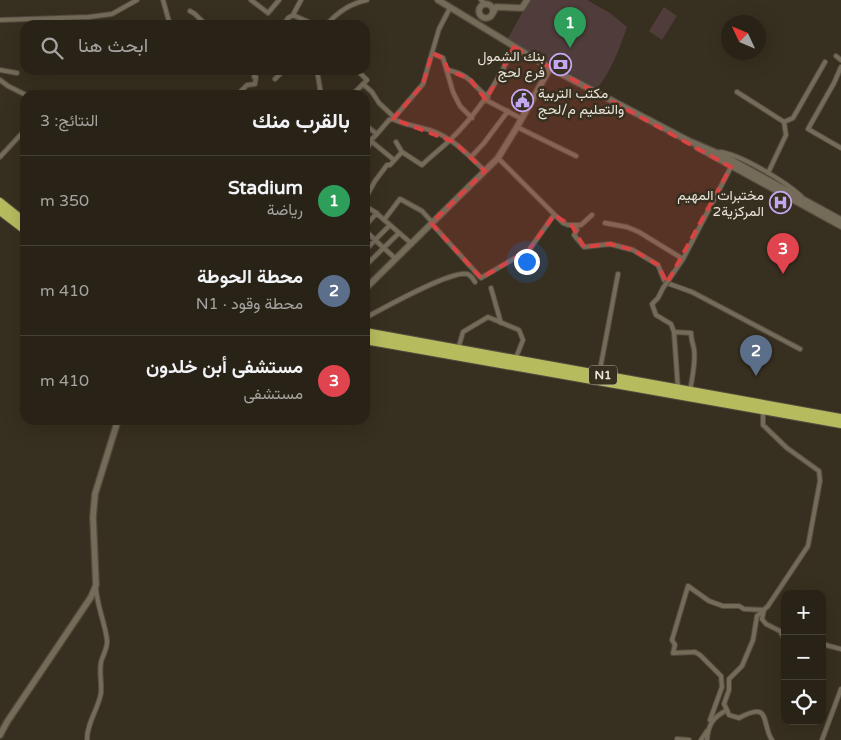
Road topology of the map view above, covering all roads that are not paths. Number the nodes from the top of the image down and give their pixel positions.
1 (137, 0) edge
2 (163, 0) edge
3 (250, 0) edge
4 (279, 0) edge
5 (301, 0) edge
6 (368, 0) edge
7 (438, 0) edge
8 (527, 0) edge
9 (488, 2) edge
10 (450, 8) junction
11 (479, 9) junction
12 (190, 11) dead end
13 (293, 15) junction
14 (492, 15) junction
15 (0, 20) edge
16 (169, 20) edge
17 (201, 20) edge
18 (287, 20) edge
19 (304, 20) edge
20 (330, 20) edge
21 (473, 21) junction
22 (485, 28) junction
23 (514, 47) junction
24 (432, 54) junction
25 (836, 56) dead end
26 (841, 60) edge
27 (825, 62) dead end
28 (841, 67) edge
29 (550, 68) junction
30 (0, 70) edge
31 (448, 70) junction
32 (17, 73) dead end
33 (254, 75) edge
34 (277, 75) edge
35 (318, 75) edge
36 (362, 75) edge
37 (275, 78) dead end
38 (0, 80) edge
39 (363, 84) junction
40 (242, 90) edge
41 (320, 90) edge
42 (357, 90) edge
43 (370, 90) edge
44 (370, 90) edge
45 (20, 92) edge
46 (736, 92) dead end
47 (487, 98) junction
48 (508, 111) junction
49 (394, 118) junction
50 (472, 118) junction
51 (522, 118) junction
52 (784, 122) junction
53 (518, 127) junction
54 (370, 129) edge
55 (377, 134) junction
56 (20, 137) edge
57 (450, 140) junction
58 (371, 141) joint
59 (396, 142) dead end
60 (689, 142) junction
61 (841, 148) edge
62 (402, 152) junction
63 (715, 152) junction
64 (576, 156) dead end
65 (0, 157) edge
66 (471, 158) junction
67 (498, 158) junction
68 (394, 160) junction
69 (731, 167) junction
70 (485, 170) junction
71 (768, 174) junction
72 (370, 191) edge
73 (802, 198) junction
74 (0, 202) edge
75 (370, 209) edge
76 (0, 211) edge
77 (377, 213) junction
78 (592, 214) dead end
79 (554, 215) junction
80 (20, 218) edge
81 (384, 220) junction
82 (841, 220) edge
83 (370, 222) edge
84 (432, 222) junction
85 (605, 223) dead end
86 (390, 225) junction
87 (20, 226) edge
88 (576, 226) junction
89 (841, 226) edge
90 (399, 232) junction
91 (370, 234) edge
92 (375, 240) junction
93 (412, 244) junction
94 (370, 246) edge
95 (384, 248) junction
96 (396, 259) junction
97 (683, 259) junction
98 (370, 261) edge
99 (618, 274) dead end
100 (475, 282) dead end
101 (370, 284) edge
102 (491, 288) dead end
103 (370, 315) edge
104 (501, 323) junction
105 (674, 332) junction
106 (370, 333) edge
107 (370, 341) edge
108 (458, 349) junction
109 (800, 349) dead end
110 (515, 360) junction
111 (599, 375) junction
112 (678, 389) junction
113 (690, 391) junction
114 (763, 410) junction
115 (841, 418) edge
116 (841, 424) edge
117 (116, 425) edge
118 (96, 585) junction
119 (764, 610) junction
120 (782, 635) edge
121 (826, 645) edge
122 (841, 649) edge
123 (841, 689) edge
124 (726, 710) junction
125 (710, 724) junction
126 (0, 736) edge
127 (676, 739) dead end
128 (86, 740) edge
129 (689, 740) edge
130 (701, 740) edge
131 (707, 740) edge
132 (772, 740) edge
133 (822, 740) edge

1 - 15 street
2 - 16 street
3 - 4 street
5 - 13 street
6 - 20 street
7 - 10 street
8 - 14 street
9 - 11 street
9 - 14 street
10 - 21 street
10 - 24 street
11 - 14 street
11 - 21 street
12 - 17 street
13 - 18 street
13 - 19 street
14 - 22 street
21 - 22 street
22 - 23 street
23 - 29 street
23 - 47 street
24 - 31 street
24 - 49 street
25 - 26 street
27 - 52 street
28 - 61 street
29 - 51 street
29 - 60 street
30 - 32 street
31 - 47 street
31 - 50 street
33 - 40 street
34 - 37 street
35 - 41 street
36 - 39 street
38 - 45 street
39 - 42 street
39 - 43 street
44 - 49 street
46 - 52 street
47 - 48 street
47 - 50 street
48 - 51 street
48 - 66 street
49 - 55 street
49 - 57 street
50 - 57 street
51 - 53 street
52 - 71 street
53 - 64 street
53 - 67 street
54 - 55 street
55 - 58 street
56 - 65 street
57 - 62 street
57 - 66 street
58 - 68 street
59 - 62 street
60 - 63 street
60 - 69 street
62 - 68 street
63 - 71 street
63 - 73 street
66 - 70 street
67 - 70 street
67 - 79 street
68 - 72 street
69 - 89 street
69 - 97 street
70 - 84 street
71 - 73 street
73 - 82 street
74 - 80 highway
75 - 77 street
76 - 87 highway
77 - 81 street
77 - 83 street
78 - 88 street
79 - 84 street
79 - 88 street
81 - 84 street
81 - 86 street
84 - 93 street
85 - 97 street
86 - 90 street
86 - 92 street
88 - 109 street
90 - 93 street
90 - 95 street
91 - 92 street
92 - 94 street
92 - 95 street
93 - 96 street
95 - 96 street
95 - 98 street
96 - 101 street
97 - 105 street, bridge
99 - 111 street
100 - 103 street
102 - 104 street
104 - 108 street
104 - 110 street
105 - 112 street
105 - 113 street
106 - 108 highway, N1 / N1
107 - 114 highway, N1
108 - 110 highway, N1 / N1
110 - 111 highway, N1 / N1
111 - 112 highway, N1 / N1
112 - 113 highway, N1 / N1
113 - 115 highway, N1 / N1
114 - 116 highway, N1
114 - 119 street
117 - 118 street
118 - 126 street
118 - 128 street
119 - 120 street
119 - 124 street
119 - 125 street
121 - 122 street
123 - 133 street
124 - 125 street
124 - 132 street
125 - 130 street
125 - 131 street
127 - 129 street

